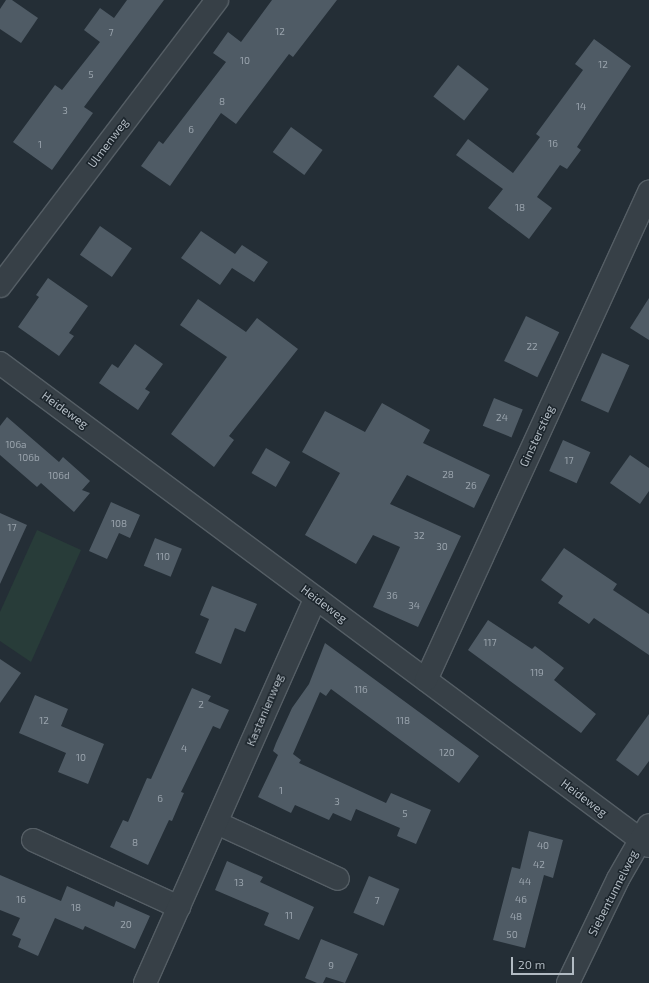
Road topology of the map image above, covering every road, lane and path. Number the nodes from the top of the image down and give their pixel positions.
1 (217, 0) edge
2 (649, 192) edge
3 (0, 286) edge
4 (0, 363) edge
5 (316, 598) junction
6 (426, 680) junction
7 (217, 823) junction
8 (646, 837) edge
9 (33, 840) dead end
10 (338, 879) dead end
11 (179, 907) junction
12 (145, 983) edge
13 (568, 983) edge

1 - 3 street, Ulmenweg
2 - 6 street, Ginsterstieg
4 - 5 street, Heideweg
5 - 6 street, Heideweg
5 - 7 street, Kastanienweg
6 - 8 street, Heideweg
7 - 10 street
7 - 11 street, Kastanienweg
8 - 13 street, Siebentunnelweg
9 - 11 street
11 - 12 street, Kastanienweg

